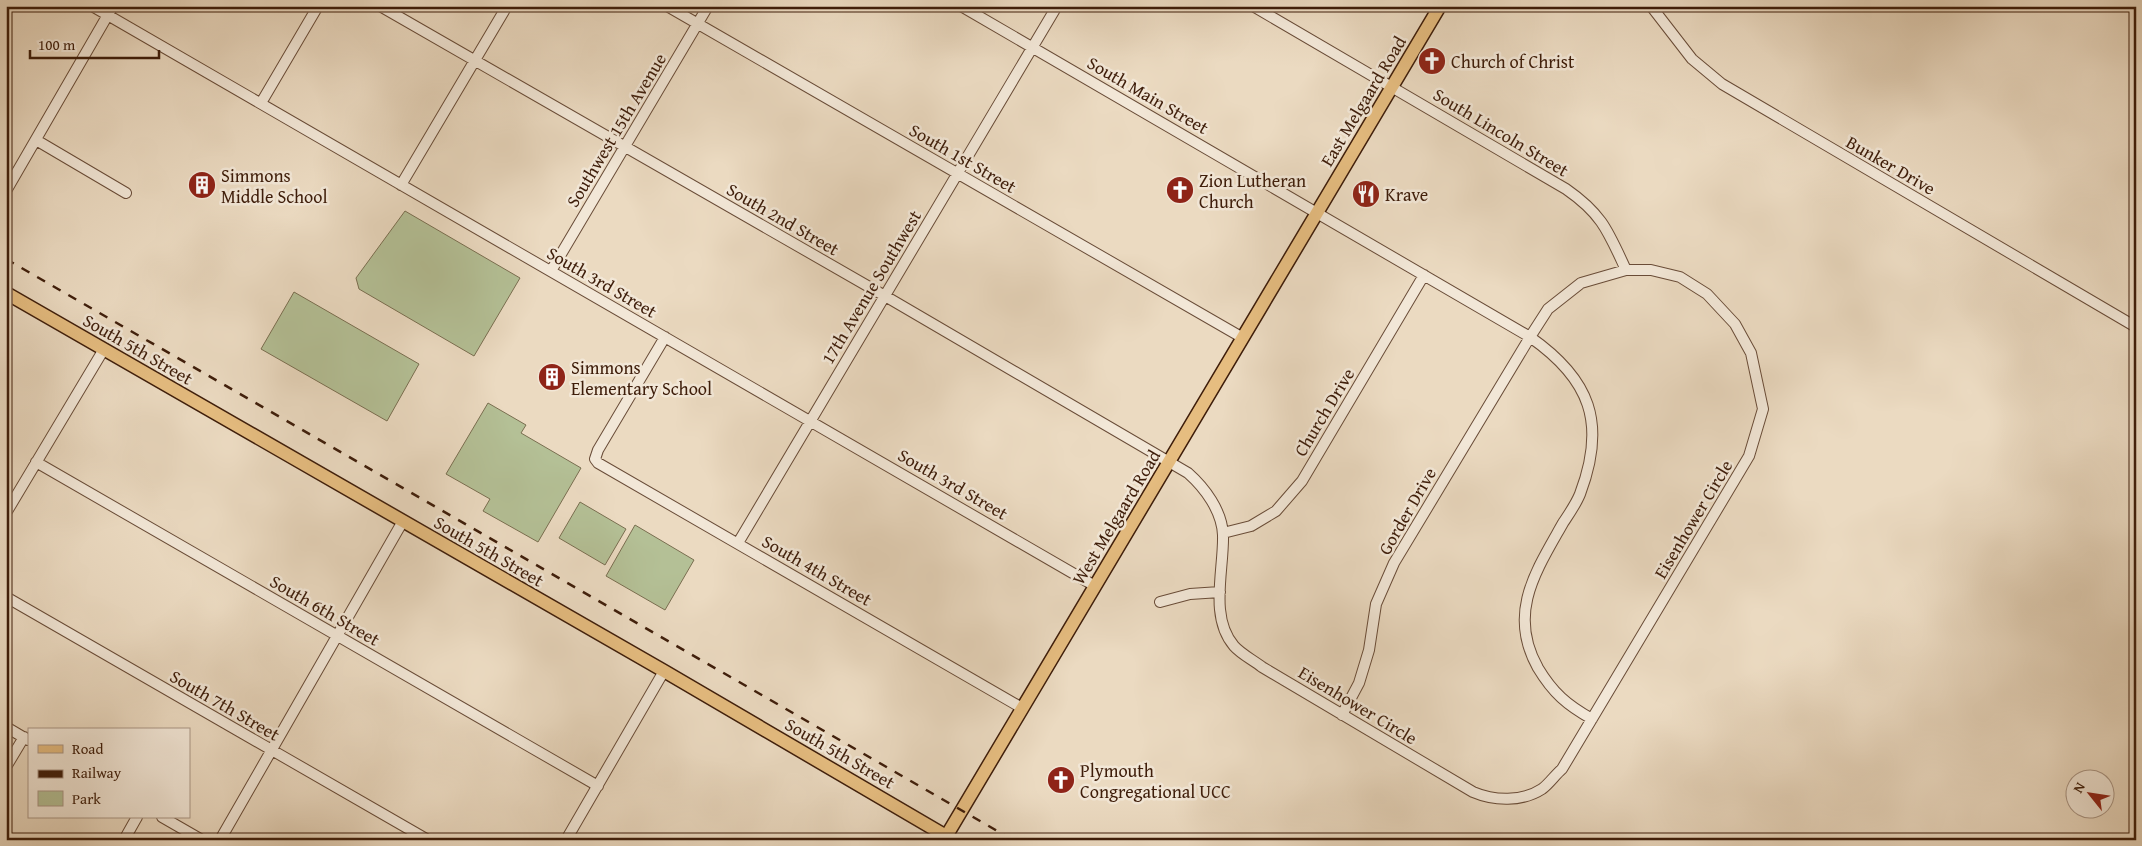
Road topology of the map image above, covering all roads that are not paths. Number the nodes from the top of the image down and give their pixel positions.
1 (92, 6) edge
2 (318, 6) edge
3 (380, 6) edge
4 (507, 6) edge
5 (667, 6) edge
6 (708, 6) edge
7 (962, 6) edge
8 (1057, 6) edge
9 (1253, 6) edge
10 (1440, 6) edge
11 (1651, 6) edge
12 (110, 11) edge
13 (698, 24) junction
14 (1032, 48) junction
15 (474, 61) junction
16 (1392, 86) junction
17 (261, 103) junction
18 (36, 140) junction
19 (625, 148) junction
20 (957, 174) junction
21 (401, 185) junction
22 (6, 191) edge
23 (126, 193) dead end
24 (1318, 213) junction
25 (1626, 270) junction
26 (551, 271) junction
27 (1424, 275) junction
28 (6, 293) edge
29 (885, 296) junction
30 (2136, 327) edge
31 (665, 337) junction
32 (1530, 337) junction
33 (1243, 338) junction
34 (104, 349) junction
35 (810, 421) junction
36 (36, 462) junction
37 (1168, 463) junction
38 (6, 513) edge
39 (403, 521) junction
40 (1223, 533) junction
41 (738, 542) junction
42 (1095, 586) junction
43 (1220, 592) junction
44 (6, 597) edge
45 (1160, 602) dead end
46 (336, 636) junction
47 (664, 671) junction
48 (1022, 708) junction
49 (1342, 714) junction
50 (1592, 719) junction
51 (6, 727) edge
52 (26, 739) edge
53 (271, 750) junction
54 (6, 768) edge
55 (598, 786) junction
56 (136, 818) edge
57 (164, 818) edge
58 (948, 838) edge
59 (124, 840) edge
60 (202, 840) edge
61 (220, 840) edge
62 (428, 840) edge
63 (566, 840) edge

1 - 12 street, South 3rd Street
2 - 17 street
3 - 15 street, South 2nd Street
4 - 15 street
5 - 13 street, South 1st Street
6 - 13 street, Southwest 15th Avenue
7 - 14 street, South Main Street
8 - 14 street, 17th Avenue Southwest
9 - 16 street, South Lincoln Street
10 - 16 main road, East Melgaard Road
11 - 30 street, Bunker Drive
12 - 17 street, South 3rd Street
12 - 18 street
13 - 19 street, Southwest 15th Avenue
13 - 20 street, South 1st Street
14 - 20 street, 17th Avenue Southwest
14 - 24 street, South Main Street
15 - 19 street, South 2nd Street
15 - 21 street
16 - 24 main road, East Melgaard Road
16 - 25 street, South Lincoln Street
17 - 21 street, South 3rd Street
18 - 22 street
18 - 23 street
19 - 26 street, Southwest 15th Avenue
19 - 29 street, South 2nd Street
20 - 29 street, 17th Avenue Southwest
20 - 33 street, South 1st Street
21 - 26 street, South 3rd Street
24 - 27 street
24 - 33 main road, West Melgaard Road
25 - 32 street, Eisenhower Circle
25 - 50 street, Eisenhower Circle
26 - 31 street, South 3rd Street
27 - 32 street
27 - 40 street, Church Drive
28 - 34 main road, South 5th Street
29 - 35 street, 17th Avenue Southwest
29 - 37 street, South 2nd Street
31 - 35 street, South 3rd Street
31 - 41 street, South 4th Street
32 - 49 street, Gorder Drive
32 - 50 street
33 - 37 main road, West Melgaard Road
34 - 36 street
34 - 39 main road, South 5th Street
35 - 41 street, 17th Avenue Southwest
35 - 42 street, South 3rd Street
36 - 38 street
36 - 46 street, South 6th Street
37 - 40 street, Eisenhower Circle
37 - 42 main road, West Melgaard Road
39 - 46 street
39 - 47 main road, South 5th Street
40 - 43 street, Eisenhower Circle
41 - 48 street, South 4th Street
42 - 48 main road, West Melgaard Road
43 - 45 street
43 - 49 street, Eisenhower Circle
44 - 53 street, South 7th Street
46 - 53 street
46 - 55 street, South 6th Street
47 - 55 street
47 - 58 main road, South 5th Street
48 - 58 main road, West Melgaard Road
49 - 50 street, Eisenhower Circle
51 - 52 street
52 - 54 street
53 - 61 street
53 - 62 street, South 7th Street
55 - 63 street
56 - 59 street
57 - 60 street

